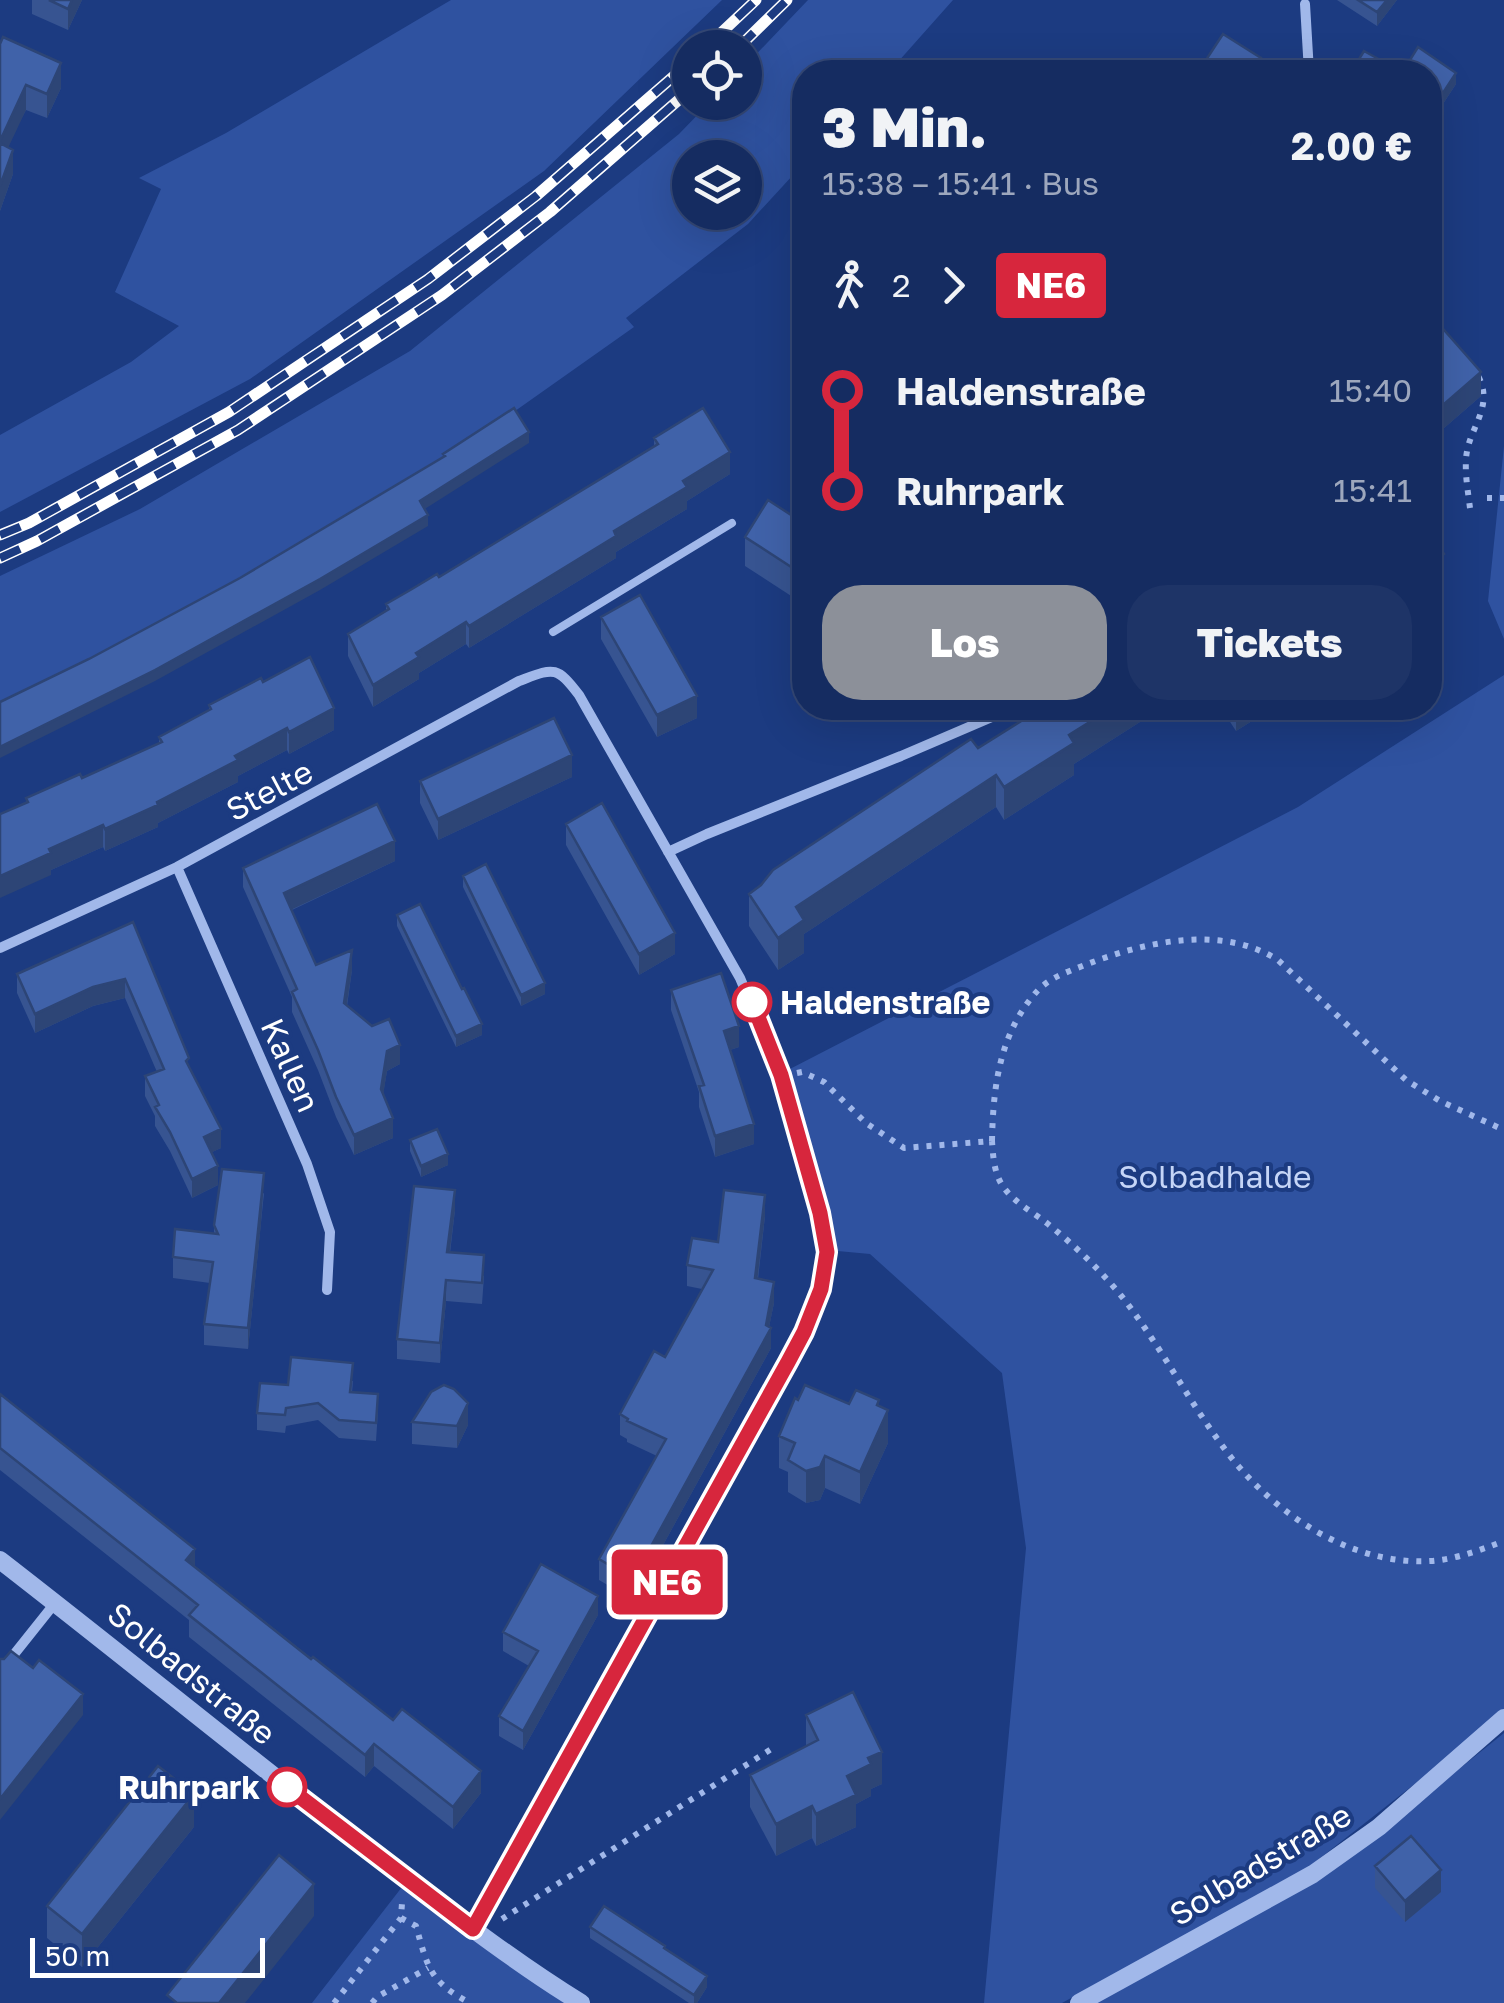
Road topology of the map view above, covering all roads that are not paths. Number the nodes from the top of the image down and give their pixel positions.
1 (1305, 2) edge
2 (1308, 60) edge
3 (732, 523) dead end
4 (553, 632) dead end
5 (985, 720) edge
6 (668, 852) junction
7 (178, 868) junction
8 (0, 948) edge
9 (327, 1290) dead end
10 (0, 1560) edge
11 (55, 1603) junction
12 (0, 1672) edge
13 (1504, 1718) edge
14 (476, 1931) junction
15 (582, 2003) edge
16 (1079, 2003) edge

1 - 2 street
3 - 4 lane
5 - 6 street
6 - 7 street, Stelte
6 - 14 street
7 - 8 street, Stelte
7 - 9 street, Kallen
10 - 11 street, Solbadstraße
11 - 12 street
11 - 14 street, Solbadstraße
13 - 16 street, Solbadstraße
14 - 15 street, Solbadstraße

